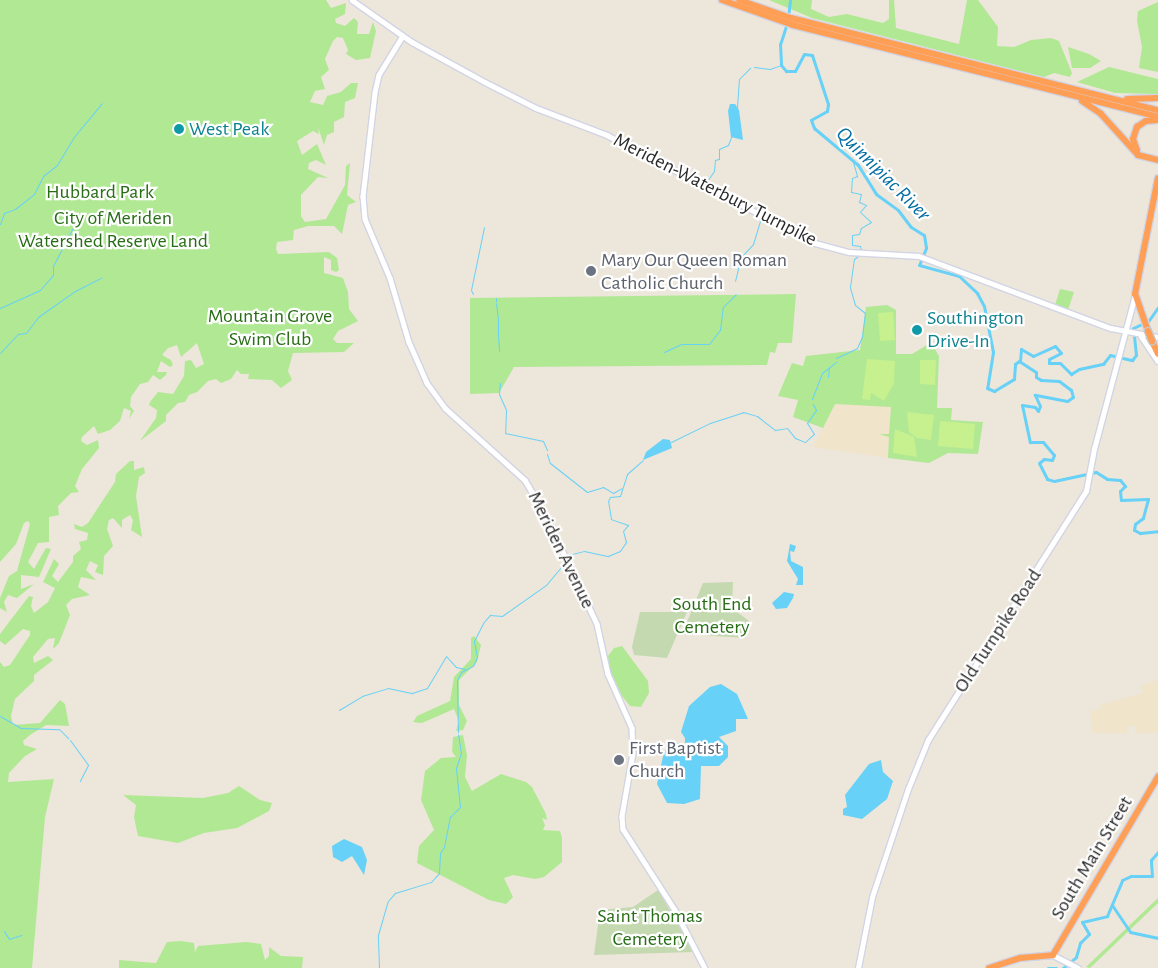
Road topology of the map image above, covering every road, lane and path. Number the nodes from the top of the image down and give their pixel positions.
1 (352, 0) edge
2 (722, 0) edge
3 (740, 3) edge
4 (793, 22) junction
5 (403, 36) junction
6 (1055, 91) junction
7 (1081, 91) junction
8 (1158, 98) edge
9 (1158, 110) edge
10 (1158, 119) edge
11 (1145, 157) junction
12 (1158, 160) edge
13 (1158, 178) edge
14 (1135, 294) junction
15 (1128, 333) junction
16 (1139, 336) junction
17 (1155, 339) edge
18 (1158, 354) edge
19 (1158, 361) edge
20 (1158, 777) edge
21 (1053, 955) junction
22 (705, 968) edge
23 (858, 968) edge
24 (989, 968) edge
25 (1078, 968) edge

1 - 5 main road, Meriden-Waterbury Turnpike
2 - 3 highway
3 - 4 highway
4 - 6 highway
4 - 7 highway
5 - 15 main road, Meriden-Waterbury Turnpike
5 - 22 main road, Meriden Avenue
6 - 10 highway
6 - 11 highway
7 - 8 highway
7 - 9 highway
10 - 11 highway
11 - 12 highway
13 - 14 highway
14 - 15 main road, Old Turnpike Road
14 - 17 highway, bridge
15 - 16 main road, Meriden-Waterbury Turnpike
15 - 23 main road, Old Turnpike Road
16 - 17 main road, Meriden-Waterbury Turnpike
16 - 19 main road
17 - 18 highway
20 - 21 highway, South Main Street
21 - 24 highway
21 - 25 main road

